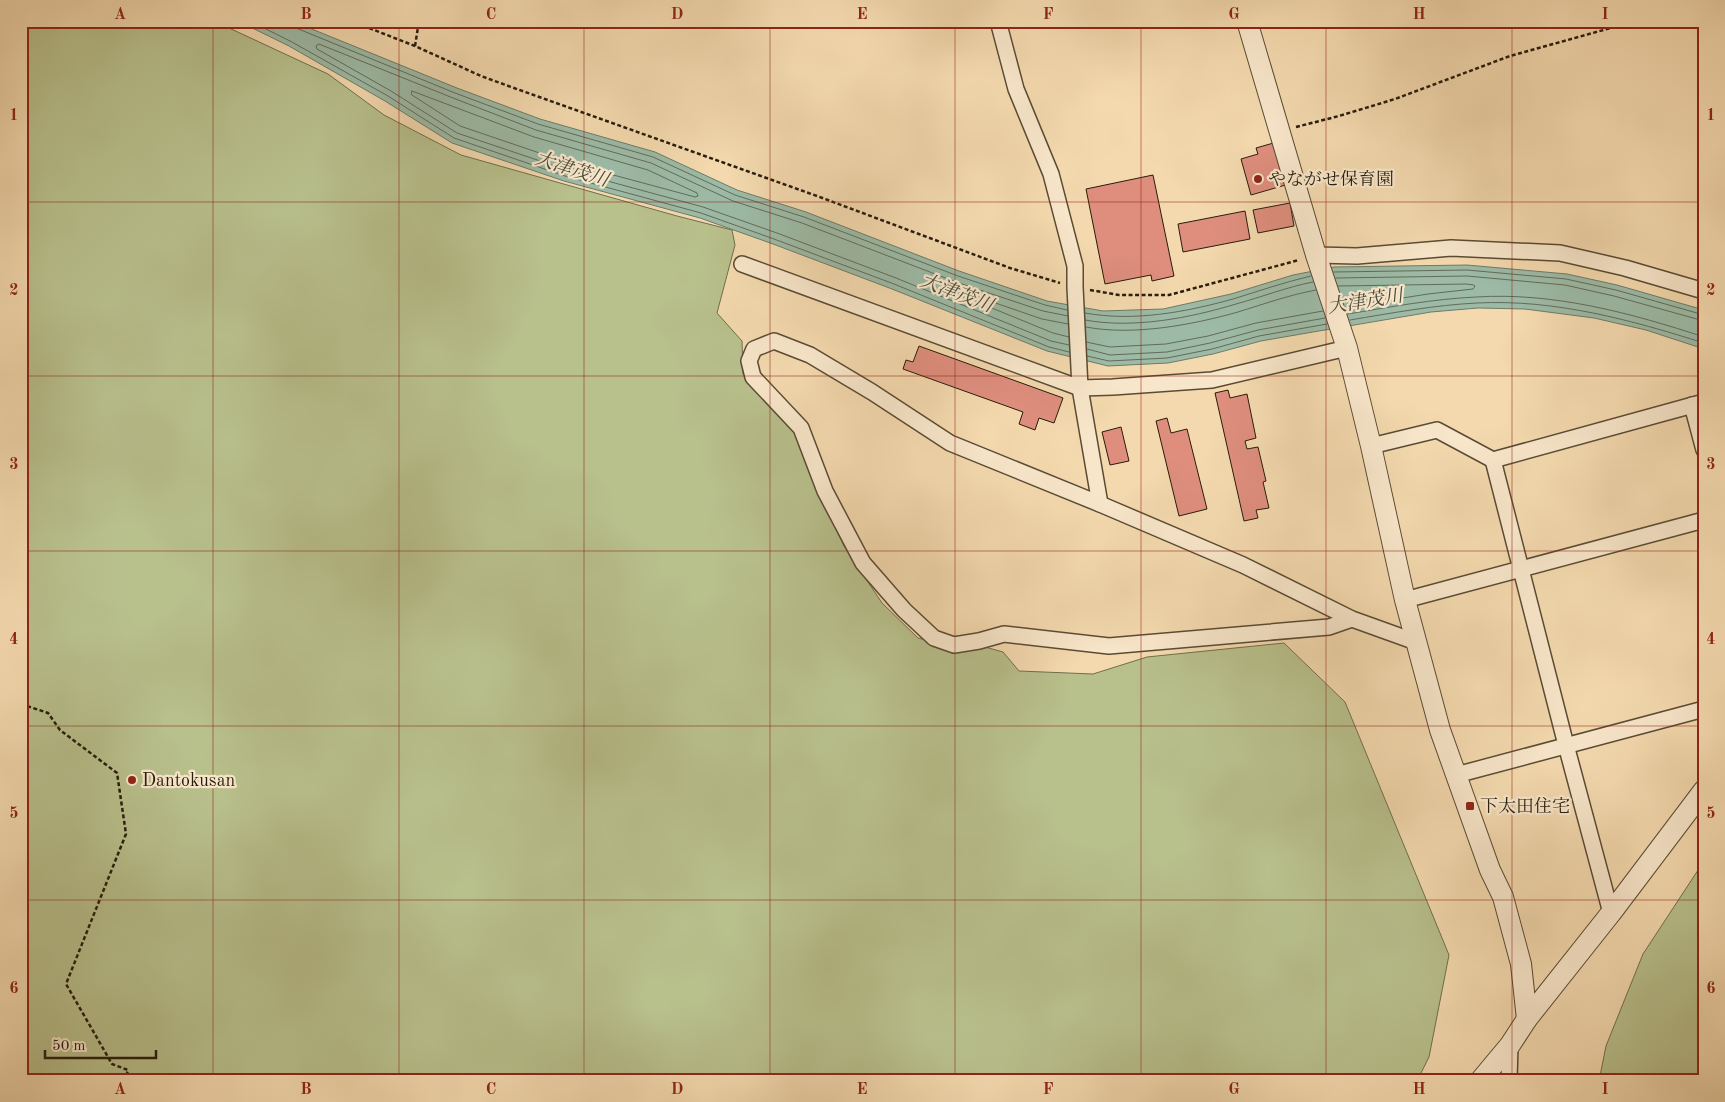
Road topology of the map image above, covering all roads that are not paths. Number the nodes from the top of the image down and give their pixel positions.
1 (998, 21) edge
2 (1247, 21) edge
3 (1316, 255) junction
4 (742, 264) dead end
5 (1704, 291) edge
6 (1347, 348) junction
7 (1080, 388) junction
8 (1698, 404) edge
9 (1371, 446) junction
10 (1704, 450) edge
11 (1493, 460) junction
12 (1100, 504) junction
13 (1704, 520) edge
14 (1521, 569) junction
15 (1405, 600) junction
16 (1352, 619) junction
17 (1416, 642) junction
18 (1704, 710) edge
19 (1566, 746) junction
20 (1456, 775) junction
21 (1701, 797) edge
22 (1611, 913) junction
23 (1527, 1019) junction
24 (1510, 1045) junction
25 (1480, 1081) edge
26 (1509, 1081) edge

1 - 7 street
2 - 3 street
3 - 5 street
3 - 6 street
4 - 7 street
6 - 7 street
6 - 9 street
7 - 12 street
8 - 10 street
8 - 11 street
9 - 11 street
9 - 15 street
11 - 14 street
12 - 16 street
12 - 16 street
13 - 14 street
14 - 15 street
14 - 19 street
15 - 17 street
16 - 17 street
17 - 20 street
18 - 19 street
19 - 20 street
19 - 22 street
20 - 23 street
21 - 22 street
22 - 23 street
23 - 24 street
24 - 25 street
24 - 26 street

